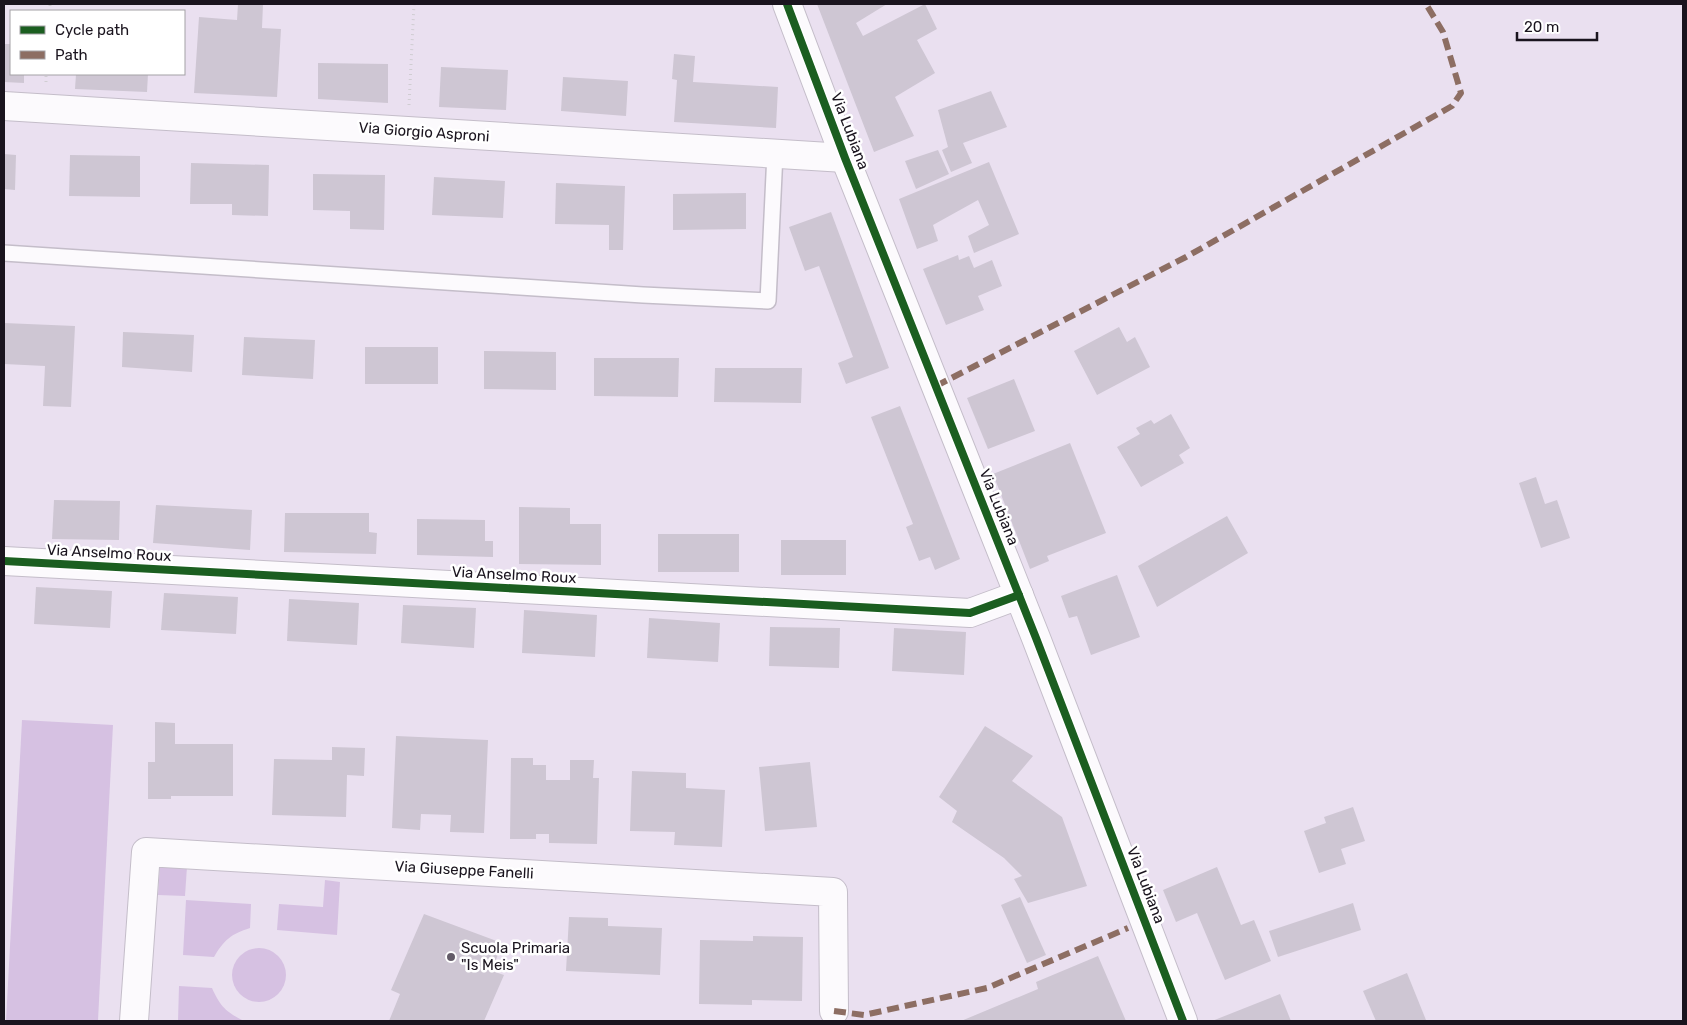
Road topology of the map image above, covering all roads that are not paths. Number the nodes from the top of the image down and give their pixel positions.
1 (787, 4) edge
2 (4, 106) edge
3 (775, 154) junction
4 (845, 158) junction
5 (4, 253) edge
6 (4, 561) edge
7 (1019, 595) junction
8 (834, 1011) dead end
9 (134, 1021) edge
10 (1183, 1021) edge

1 - 4 street, Via Lubiana
2 - 3 street, Via Giorgio Asproni
3 - 4 street, Via Giorgio Asproni
3 - 5 lane
4 - 7 street, Via Lubiana
6 - 7 street, Via Anselmo Roux
7 - 10 street, Via Lubiana
8 - 9 street, Via Giuseppe Fanelli

